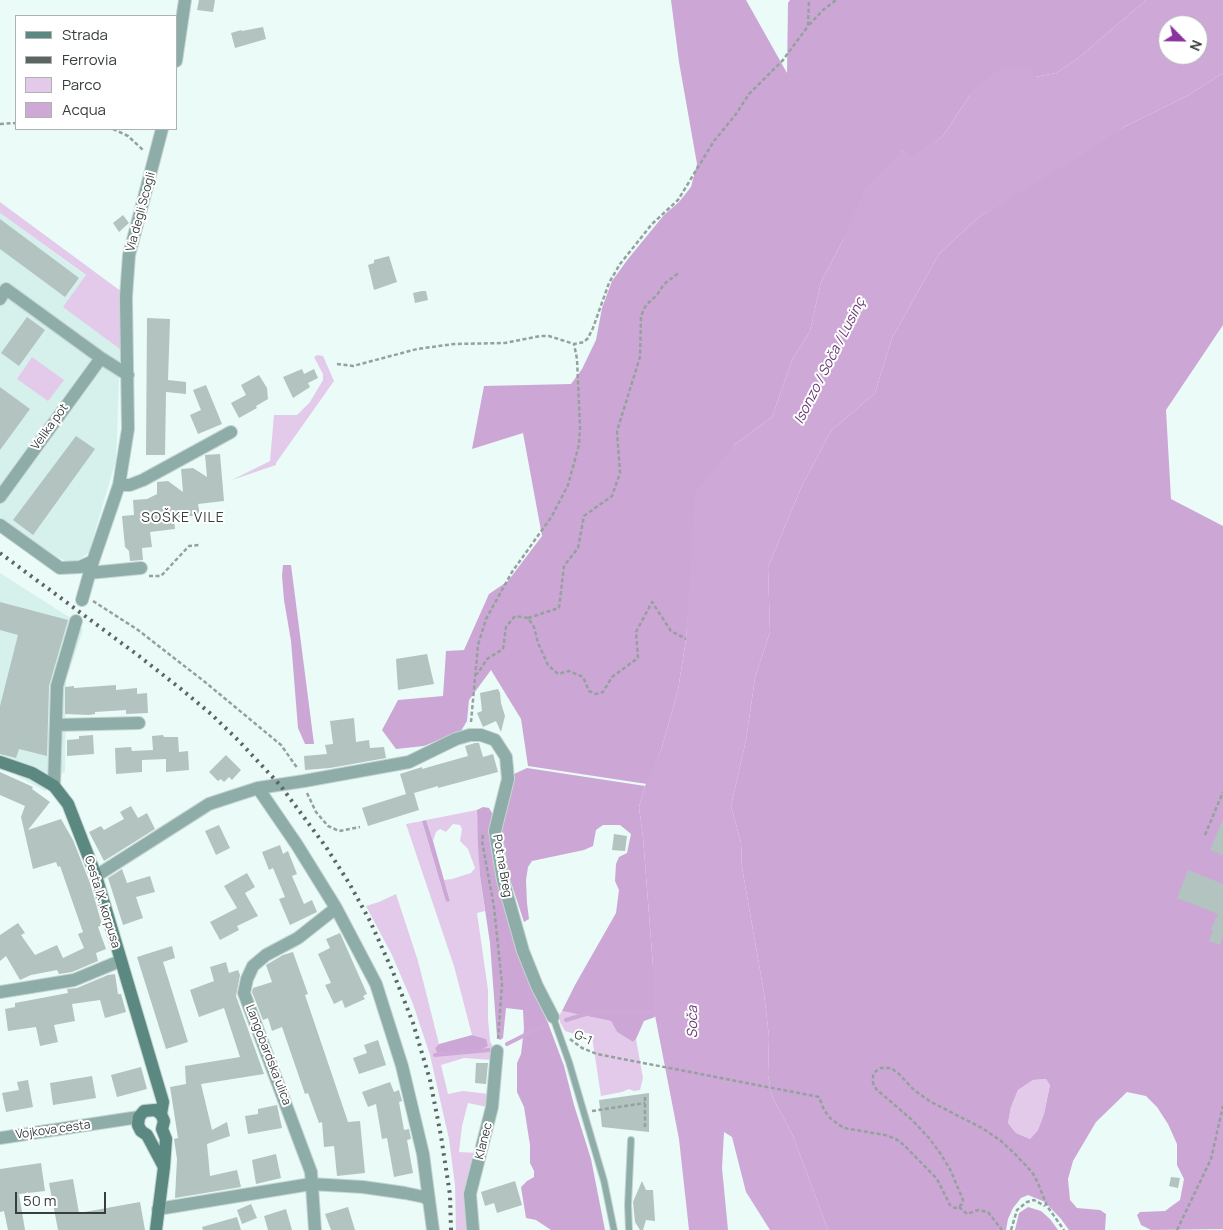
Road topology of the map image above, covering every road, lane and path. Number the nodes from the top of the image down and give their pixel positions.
1 (185, 0) edge
2 (809, 0) edge
3 (836, 0) edge
4 (808, 26) junction
5 (178, 47) edge
6 (15, 123) edge
7 (0, 124) edge
8 (115, 130) edge
9 (162, 130) edge
10 (154, 163) junction
11 (680, 272) dead end
12 (0, 299) edge
13 (574, 344) junction
14 (101, 358) junction
15 (337, 364) dead end
16 (128, 375) junction
17 (231, 432) dead end
18 (119, 486) junction
19 (0, 497) edge
20 (0, 525) edge
21 (199, 545) dead end
22 (91, 567) junction
23 (141, 568) joint
24 (82, 598) joint
25 (528, 618) junction
26 (76, 620) dead end
27 (686, 640) dead end
28 (474, 675) junction
29 (139, 722) dead end
30 (56, 725) junction
31 (470, 735) junction
32 (0, 762) edge
33 (304, 781) junction
34 (54, 786) junction
35 (258, 788) junction
36 (1223, 792) edge
37 (360, 827) dead end
38 (483, 832) dead end
39 (1205, 834) dead end
40 (96, 876) junction
41 (336, 908) junction
42 (120, 961) junction
43 (0, 992) edge
44 (553, 1016) joint
45 (562, 1040) junction
46 (497, 1051) joint
47 (156, 1079) junction
48 (645, 1096) dead end
49 (645, 1103) junction
50 (1223, 1106) edge
51 (584, 1112) junction
52 (161, 1114) junction
53 (143, 1123) junction
54 (645, 1127) dead end
55 (1223, 1128) edge
56 (162, 1129) junction
57 (1218, 1133) junction
58 (0, 1138) edge
59 (631, 1140) dead end
60 (164, 1167) junction
61 (311, 1184) junction
62 (429, 1200) junction
63 (1047, 1206) junction
64 (959, 1207) junction
65 (158, 1209) junction
66 (156, 1230) edge
67 (315, 1230) edge
68 (433, 1230) edge
69 (473, 1230) edge
70 (614, 1230) edge
71 (629, 1230) edge
72 (1002, 1230) edge
73 (1011, 1230) edge
74 (1064, 1230) edge
75 (1177, 1230) edge

1 - 5 street
2 - 4 path
3 - 4 path
4 - 13 path
6 - 7 path
8 - 10 path
9 - 10 street, Via degli Scogli
10 - 16 street, Via degli Scogli
11 - 25 path
12 - 14 street
13 - 15 path
13 - 28 path
14 - 16 street
14 - 19 street, Velika pot
16 - 18 street
17 - 18 street
18 - 22 street
20 - 22 street
21 - 23 path
22 - 23 street
22 - 24 street
24 - 33 path
25 - 27 path
25 - 28 path
26 - 30 street
28 - 31 path
29 - 30 street
30 - 34 street
31 - 33 street
31 - 44 street, Pot na Breg
32 - 34 main road, Cesta IX. korpusa
33 - 35 street
33 - 37 path
34 - 40 main road, Cesta IX. korpusa
35 - 40 street
35 - 41 street
36 - 39 path
38 - 46 path
40 - 42 main road, Cesta IX. korpusa
41 - 61 street, Langobardska ulica
41 - 62 street
42 - 43 street
42 - 47 main road, Cesta IX. korpusa
44 - 45 lane, Pot na Breg
45 - 51 lane, Pot na Breg
45 - 64 path, G-1
46 - 69 street, Klanec
47 - 52 main road, Cesta IX. korpusa
47 - 53 main road
48 - 49 path
49 - 51 path
49 - 54 path
50 - 57 path
51 - 70 lane, Pot na Breg
52 - 53 main road
52 - 56 main road, Cesta IX. korpusa
53 - 56 main road
53 - 58 street, Vojkova cesta
53 - 60 main road
55 - 57 path
56 - 60 main road, Cesta IX. korpusa
57 - 75 path
59 - 71 lane
60 - 65 main road, Cesta IX. korpusa
61 - 62 street
61 - 65 street
61 - 67 street
62 - 68 street
63 - 64 path
63 - 73 path
63 - 74 path
64 - 72 path
65 - 66 main road, Cesta IX. korpusa

